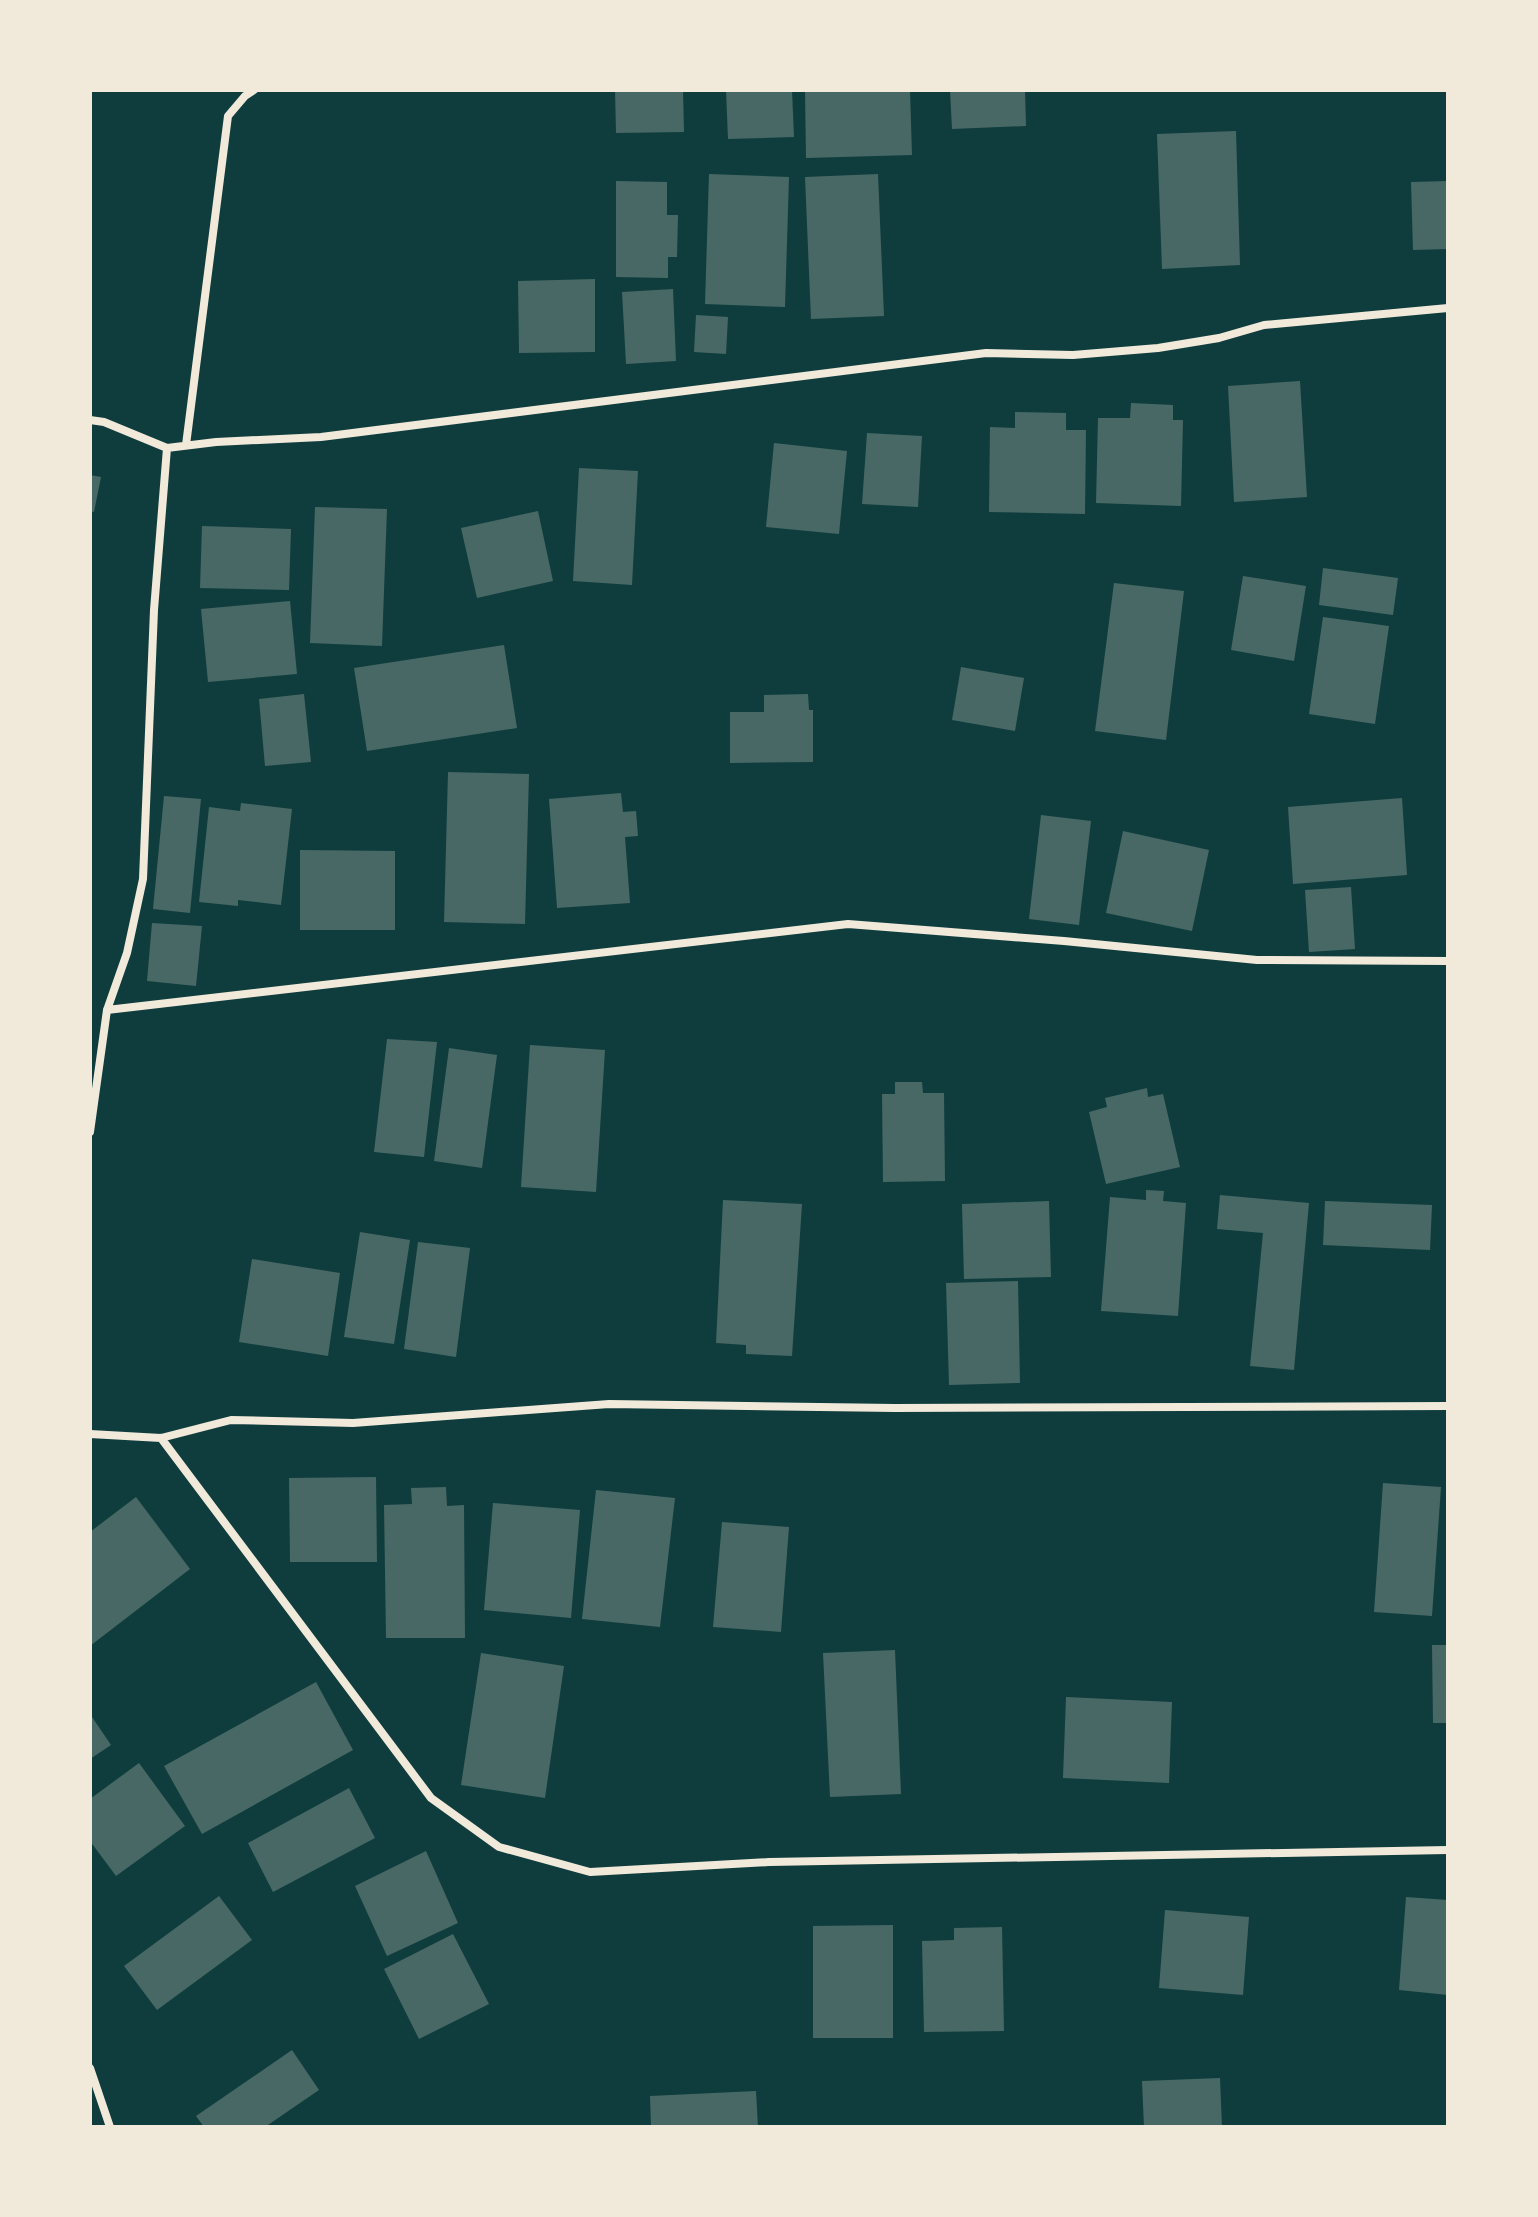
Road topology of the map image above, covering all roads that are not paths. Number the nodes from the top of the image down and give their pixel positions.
1 (254, 90) edge
2 (1448, 308) edge
3 (90, 420) edge
4 (186, 445) junction
5 (167, 448) junction
6 (1448, 961) edge
7 (107, 1010) junction
8 (90, 1132) edge
9 (1448, 1406) edge
10 (90, 1434) edge
11 (161, 1438) junction
12 (1448, 1850) edge
13 (90, 2068) edge
14 (110, 2127) edge

1 - 4 street
2 - 4 street
3 - 5 street
4 - 5 street
5 - 7 street
6 - 7 street
7 - 8 street
9 - 11 street
10 - 11 street
11 - 12 street
13 - 14 street

